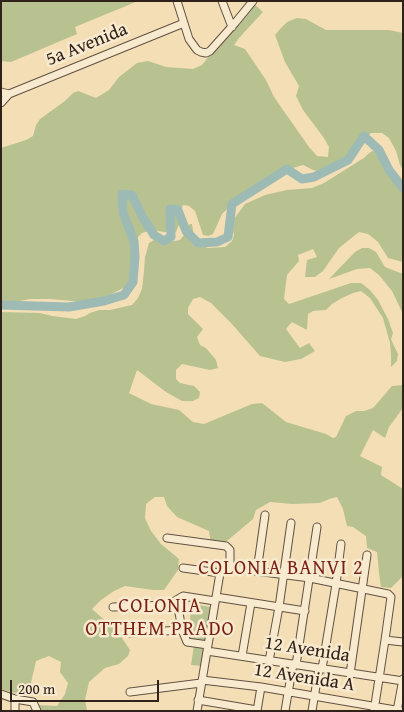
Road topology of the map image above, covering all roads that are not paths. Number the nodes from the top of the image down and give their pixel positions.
1 (177, 1) edge
2 (222, 1) edge
3 (253, 1) edge
4 (184, 23) junction
5 (232, 27) junction
6 (5, 93) edge
7 (1, 103) edge
8 (265, 515) dead end
9 (291, 523) dead end
10 (317, 527) dead end
11 (168, 538) dead end
12 (341, 544) dead end
13 (367, 555) dead end
14 (183, 568) dead end
15 (224, 570) junction
16 (257, 571) junction
17 (284, 574) junction
18 (310, 578) junction
19 (336, 584) junction
20 (362, 588) junction
21 (215, 599) junction
22 (251, 602) junction
23 (113, 607) dead end
24 (178, 607) dead end
25 (279, 607) junction
26 (305, 611) junction
27 (182, 630) junction
28 (129, 632) dead end
29 (385, 640) junction
30 (403, 642) edge
31 (207, 648) junction
32 (242, 656) junction
33 (269, 661) junction
34 (294, 664) junction
35 (321, 668) junction
36 (350, 674) junction
37 (379, 677) junction
38 (403, 680) edge
39 (202, 682) junction
40 (261, 687) junction
41 (288, 691) junction
42 (130, 692) dead end
43 (1, 694) edge
44 (314, 696) junction
45 (15, 699) junction
46 (198, 700) junction
47 (374, 709) edge
48 (37, 710) edge
49 (195, 710) edge
50 (15, 711) edge
51 (257, 711) edge
52 (285, 711) edge
53 (312, 711) edge
54 (398, 711) edge

1 - 4 street
2 - 5 street
3 - 5 street
4 - 5 street
4 - 6 street, 5a Avenida
6 - 7 street
8 - 16 street
9 - 17 street
10 - 18 street
11 - 15 street
12 - 19 street
13 - 20 street
14 - 15 street
15 - 16 street
15 - 21 street
16 - 17 street
17 - 18 street
17 - 25 street
18 - 19 street
18 - 26 street
19 - 20 street
19 - 35 street
20 - 29 street
20 - 36 street
21 - 22 street
21 - 23 street
21 - 31 street
22 - 25 street
22 - 32 street
24 - 27 street
25 - 26 street
25 - 33 street
26 - 34 street
27 - 28 street
27 - 31 street, 12 Avenida
29 - 30 street
29 - 37 street
31 - 32 street, 12 Avenida
31 - 39 street
32 - 33 street, 12 Avenida
33 - 34 street, 12 Avenida
34 - 35 street, 12 Avenida
34 - 41 street
35 - 36 street, 12 Avenida
35 - 44 street
36 - 37 street, 12 Avenida
37 - 38 street, 12 Avenida
37 - 47 street
38 - 54 street
39 - 40 street, 12 Avenida A
39 - 42 street, 12 Avenida A
39 - 46 street
40 - 41 street, 12 Avenida A
40 - 51 street
41 - 44 street, 12 Avenida A
41 - 52 street
43 - 45 street
44 - 47 street, 12 Avenida A
44 - 53 street
45 - 48 street
45 - 50 street
46 - 49 street
46 - 51 street
47 - 54 street, 12 Avenida A

